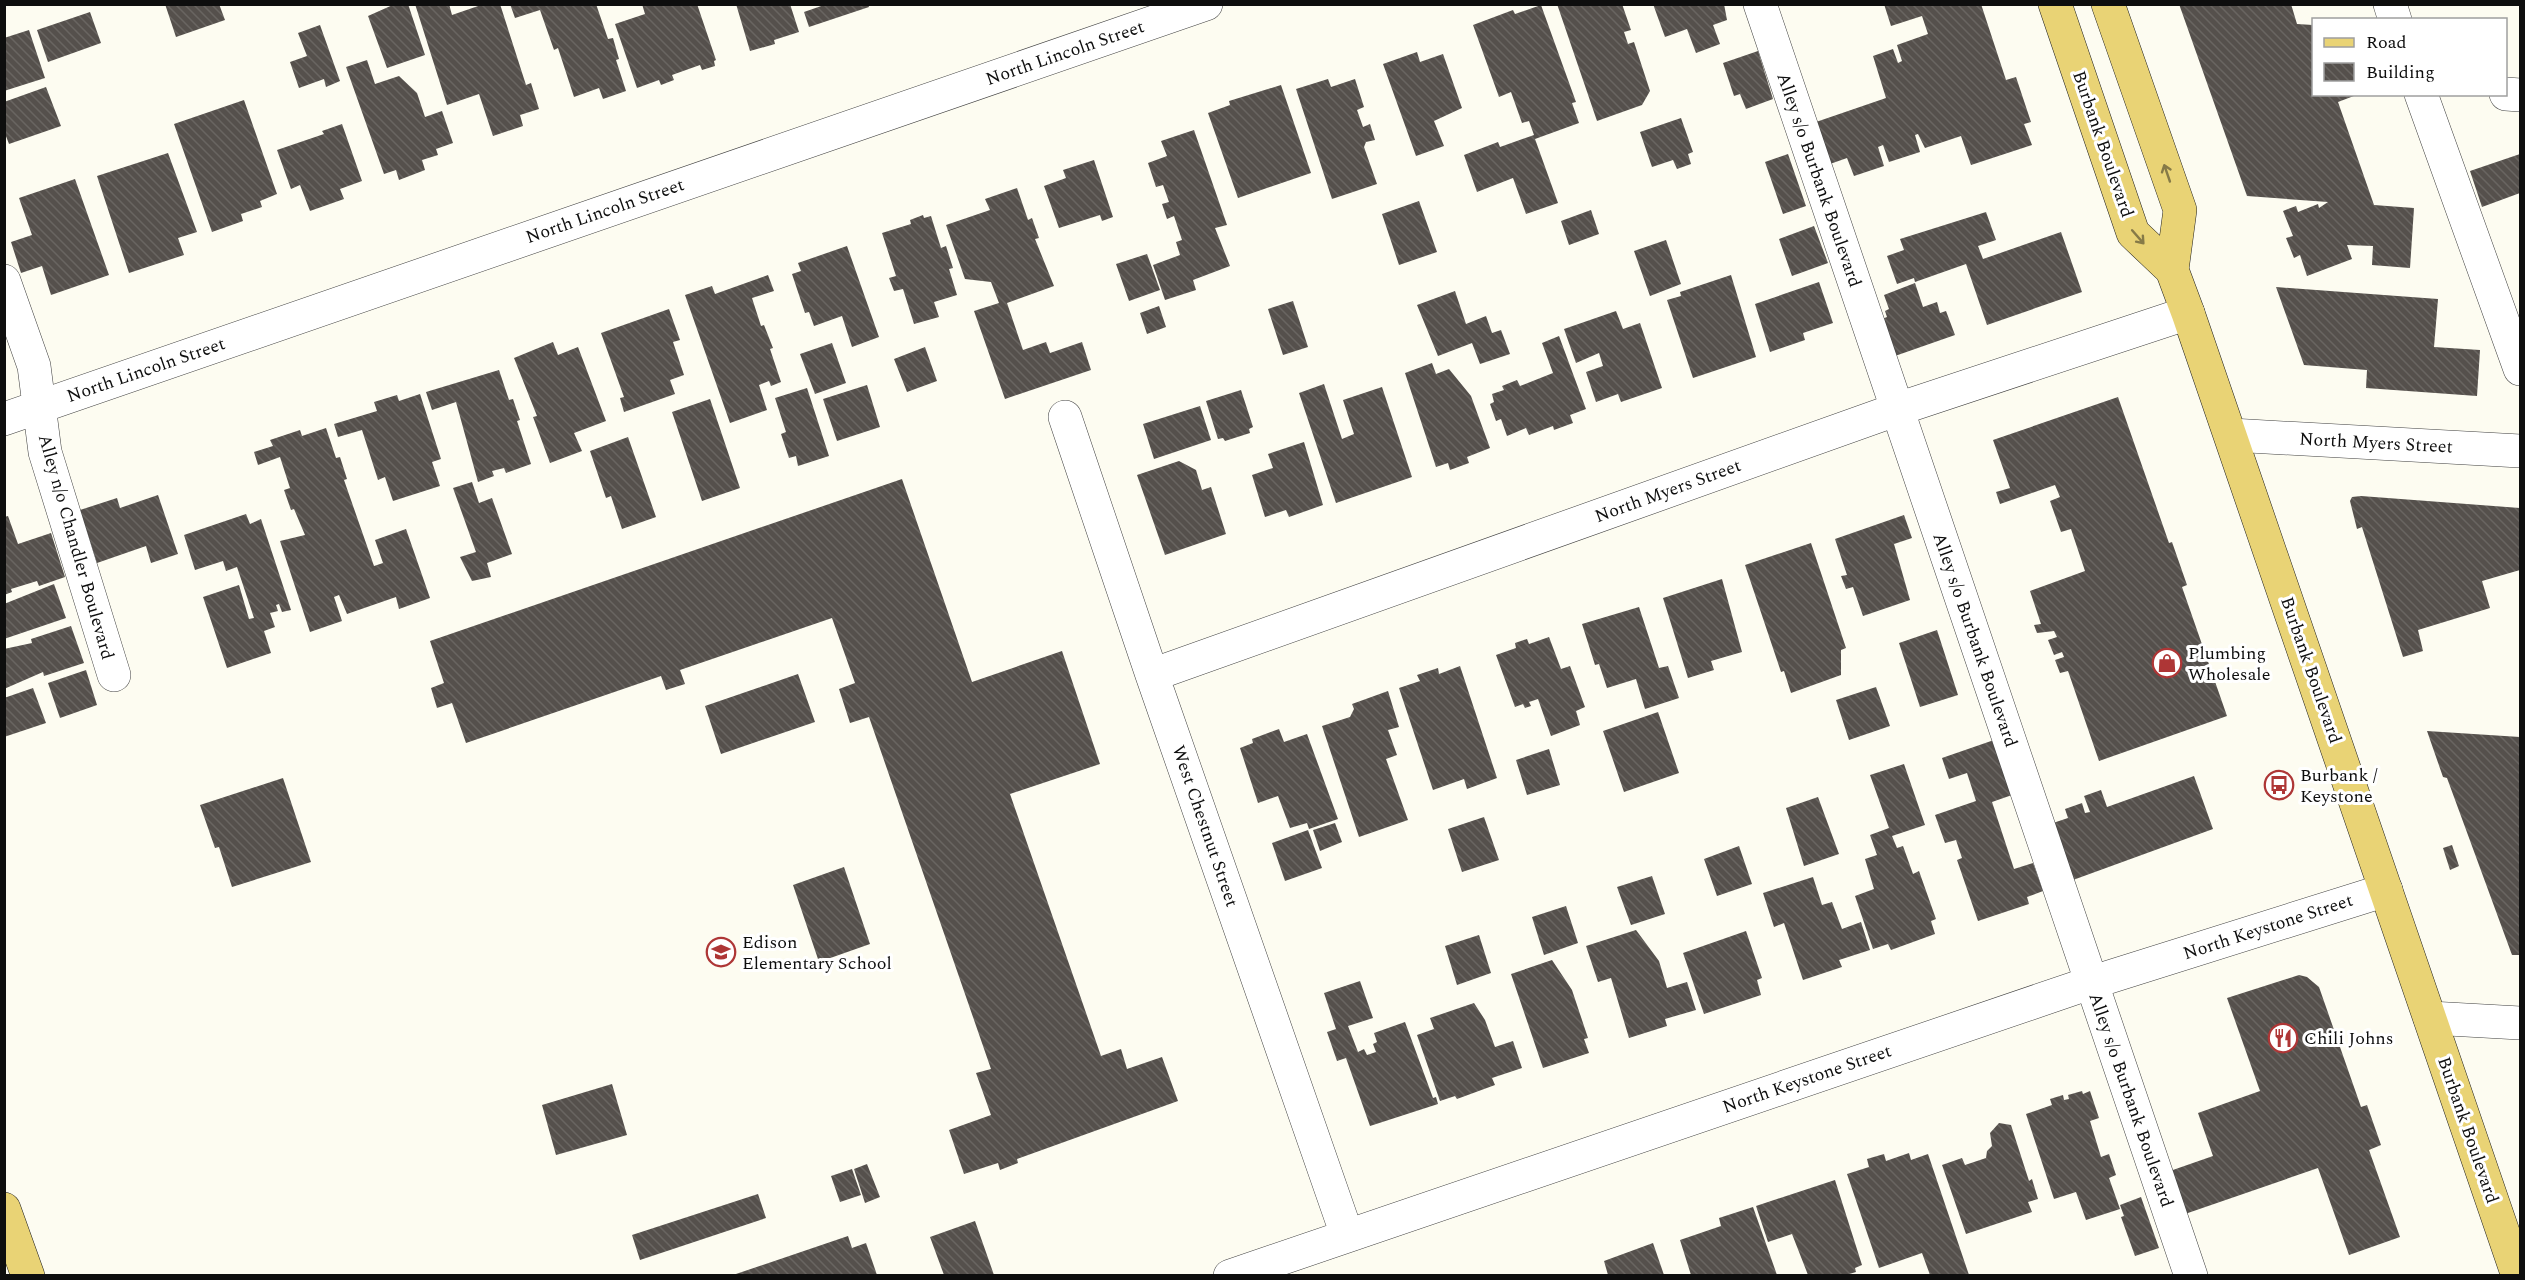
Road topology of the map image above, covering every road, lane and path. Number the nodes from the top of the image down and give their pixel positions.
1 (1206, 4) edge
2 (1760, 4) edge
3 (2055, 4) edge
4 (2108, 4) edge
5 (2422, 96) edge
6 (2172, 270) junction
7 (4, 281) edge
8 (2188, 313) junction
9 (2520, 369) edge
10 (38, 407) junction
11 (1898, 409) junction
12 (1065, 417) dead end
13 (4, 419) edge
14 (2231, 435) junction
15 (2520, 452) edge
16 (114, 675) dead end
17 (1152, 675) junction
18 (2386, 890) junction
19 (2091, 983) junction
20 (2430, 1018) junction
21 (2520, 1023) edge
22 (4, 1209) edge
23 (1347, 1235) junction
24 (28, 1275) edge
25 (1230, 1275) edge
26 (2191, 1275) edge
27 (2517, 1275) edge

1 - 10 street, North Lincoln Street
2 - 11 street, Alley s/o Burbank Boulevard
3 -> 6 main road, Burbank Boulevard
6 -> 4 main road, Burbank Boulevard
5 - 9 street
6 - 8 main road, Burbank Boulevard
7 - 10 street, Alley n/o Chandler Boulevard
8 - 11 street, North Myers Street
8 - 14 main road, Burbank Boulevard
10 - 13 street, North Lincoln Street
10 - 16 street, Alley n/o Chandler Boulevard
11 - 17 street, North Myers Street
11 - 19 street, Alley s/o Burbank Boulevard
12 - 17 street, West Chestnut Street
14 - 15 street, North Myers Street
14 - 18 main road, Burbank Boulevard
17 - 23 street, West Chestnut Street
18 - 19 street, North Keystone Street
18 - 20 main road, Burbank Boulevard
19 - 23 street, North Keystone Street
19 - 26 street, Alley s/o Burbank Boulevard
20 - 21 street
20 - 27 main road, Burbank Boulevard
22 - 24 main road
23 - 25 street, North Keystone Street

